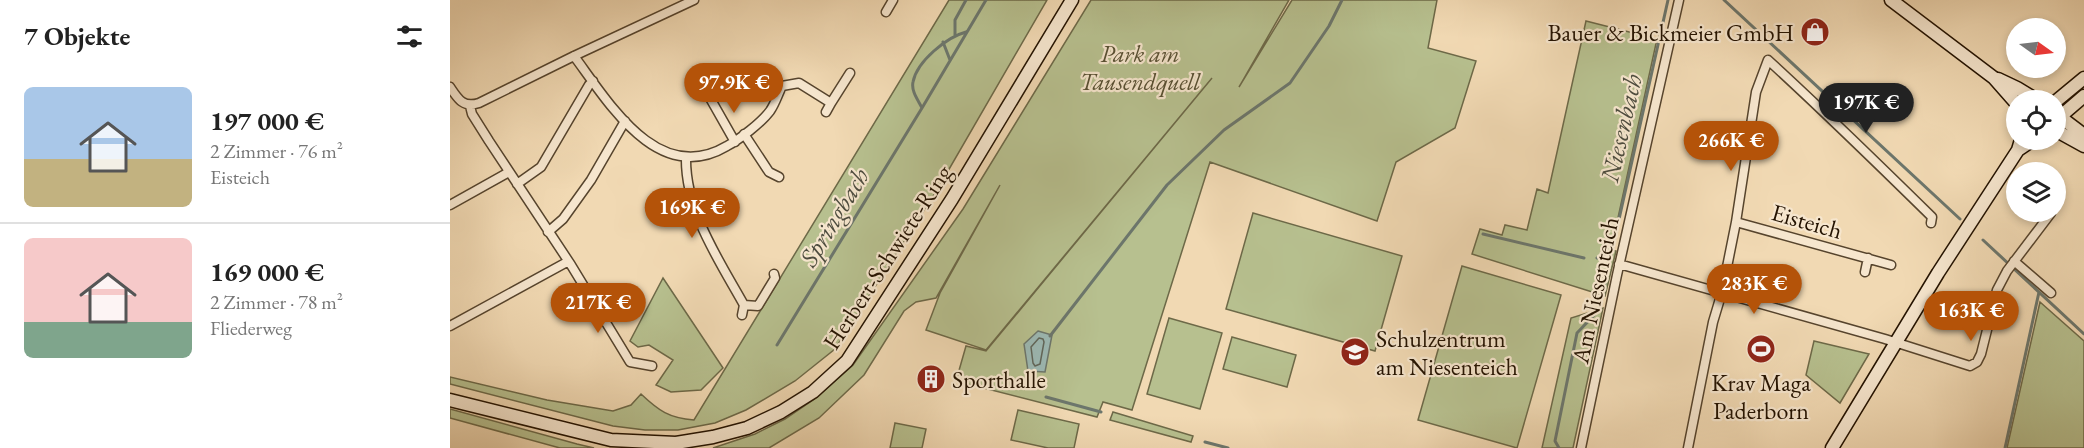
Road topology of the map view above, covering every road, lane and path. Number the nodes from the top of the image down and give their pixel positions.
1 (694, 0) edge
2 (893, 0) edge
3 (1072, 0) edge
4 (1679, 0) edge
5 (1891, 0) edge
6 (886, 12) dead end
7 (574, 56) junction
8 (850, 73) dead end
9 (1994, 78) junction
10 (2084, 78) edge
11 (593, 81) junction
12 (450, 87) edge
13 (2020, 90) edge
14 (2006, 92) edge
15 (2066, 93) edge
16 (2084, 96) edge
17 (710, 98) dead end
18 (831, 103) junction
19 (470, 105) junction
20 (2066, 110) edge
21 (826, 112) dead end
22 (625, 121) junction
23 (2066, 123) edge
24 (744, 134) junction
25 (2084, 135) edge
26 (2066, 136) edge
27 (735, 142) junction
28 (2084, 146) edge
29 (2016, 150) edge
30 (686, 157) junction
31 (509, 172) junction
32 (779, 177) dead end
33 (517, 183) junction
34 (450, 205) edge
35 (1736, 222) junction
36 (2044, 222) edge
37 (1931, 223) dead end
38 (548, 232) junction
39 (1868, 258) junction
40 (2014, 261) junction
41 (567, 262) junction
42 (1619, 264) junction
43 (1891, 265) dead end
44 (1865, 272) dead end
45 (774, 274) dead end
46 (1722, 292) junction
47 (2051, 294) dead end
48 (744, 305) junction
49 (742, 315) dead end
50 (450, 326) edge
51 (1896, 343) junction
52 (652, 366) dead end
53 (450, 400) edge
54 (1581, 448) edge
55 (1688, 448) edge
56 (1832, 448) edge

1 - 7 street
2 - 6 street
3 - 53 main road, Herbert-Schwiete-Ring
4 - 42 street, Am Niesenteich
5 - 9 main road
7 - 11 street
7 - 19 street
8 - 18 street
9 - 13 main road
9 - 14 main road
10 - 15 main road
11 - 22 street
11 - 33 street
12 - 19 street
16 - 20 main road
17 - 27 street
18 - 21 street
18 - 24 street
19 - 31 street
22 - 30 street
22 - 38 street
23 - 25 main road
24 - 27 street
24 - 32 street
26 - 28 main road
27 - 30 street
29 - 51 main road
30 - 48 street
31 - 33 street
31 - 34 street
33 - 38 street
35 - 37 street, Eisteich
35 - 39 street, Eisteich
35 - 46 street, Eisteich
36 - 40 street
38 - 41 street
39 - 43 street, Eisteich
39 - 44 street, Eisteich
40 - 47 street
40 - 51 street
41 - 50 street
41 - 52 street
42 - 46 street
42 - 54 street, Am Niesenteich
45 - 48 street
46 - 51 street
46 - 55 street, Eisteich
48 - 49 street
51 - 56 main road

